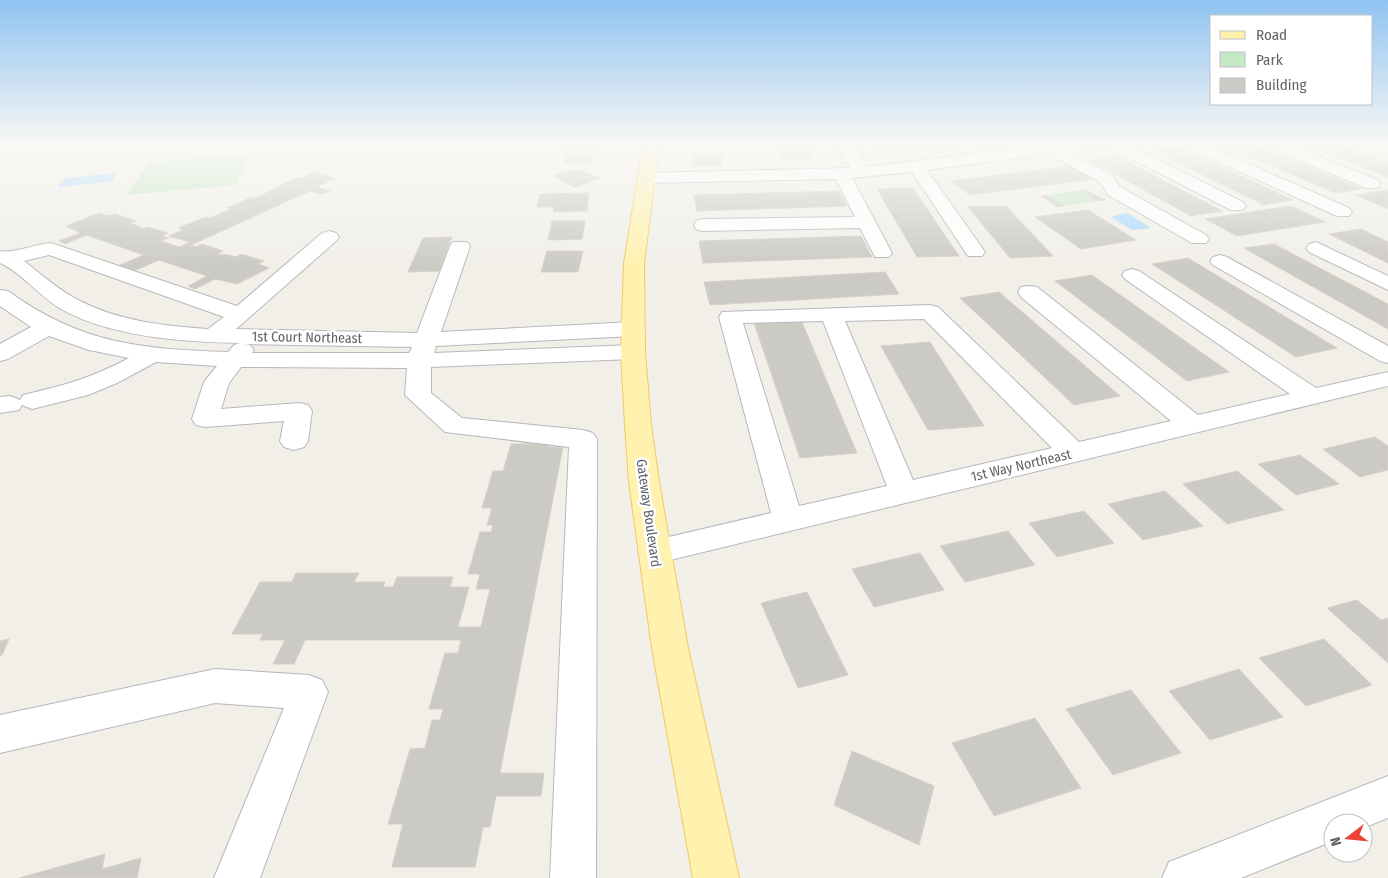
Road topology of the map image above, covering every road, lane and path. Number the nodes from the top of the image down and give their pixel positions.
1 (645, 185) edge
2 (847, 185) edge
3 (929, 185) edge
4 (1110, 185) edge
5 (1195, 185) edge
6 (1283, 185) edge
7 (1237, 206) dead end
8 (1343, 212) dead end
9 (866, 222) junction
10 (703, 225) dead end
11 (329, 237) dead end
12 (1199, 239) dead end
13 (460, 246) dead end
14 (1316, 248) dead end
15 (975, 252) dead end
16 (882, 253) dead end
17 (4, 258) edge
18 (1220, 261) dead end
19 (1132, 275) dead end
20 (1388, 284) edge
21 (1029, 292) dead end
22 (0, 296) edge
23 (72, 306) junction
24 (832, 314) junction
25 (240, 315) junction
26 (43, 324) junction
27 (213, 336) junction
28 (254, 336) junction
29 (633, 340) junction
30 (422, 350) junction
31 (0, 354) edge
32 (151, 354) junction
33 (1388, 356) edge
34 (232, 360) junction
35 (1388, 380) edge
36 (1312, 397) junction
37 (14, 403) edge
38 (1193, 425) junction
39 (294, 441) dead end
40 (1073, 453) junction
41 (904, 493) junction
42 (788, 520) junction
43 (654, 552) junction
44 (0, 734) edge
45 (1388, 797) edge
46 (237, 878) edge
47 (573, 878) edge
48 (716, 878) edge
49 (1185, 878) edge

1 - 29 main road, Gateway Boulevard
2 - 9 street
3 - 15 street
4 - 12 street
5 - 7 street
6 - 8 street
9 - 10 street
9 - 16 street
11 - 25 street
13 - 30 street
14 - 20 street
17 - 23 street, 1st Court Northeast
17 - 25 street
18 - 33 street
19 - 36 street
21 - 38 street
22 - 26 street, 1st Court Northeast
23 - 26 street
23 - 27 street, 1st Court Northeast
24 - 40 street
24 - 41 street
24 - 42 street
25 - 27 street
26 - 31 street
26 - 32 street, 1st Court Northeast
27 - 28 street, 1st Court Northeast
28 - 30 street, 1st Court Northeast
28 - 34 street
29 - 30 street, 1st Court Northeast
29 - 43 main road, Gateway Boulevard
30 - 34 street, 1st Court Northeast
30 - 47 street
32 - 34 street, 1st Court Northeast
32 - 37 street
34 - 39 street
35 - 36 street, 1st Way Northeast
36 - 38 street, 1st Way Northeast
38 - 40 street, 1st Way Northeast
40 - 41 street, 1st Way Northeast
41 - 42 street, 1st Way Northeast
42 - 43 street, 1st Way Northeast
43 - 48 main road, Gateway Boulevard
44 - 46 street
45 - 49 street

